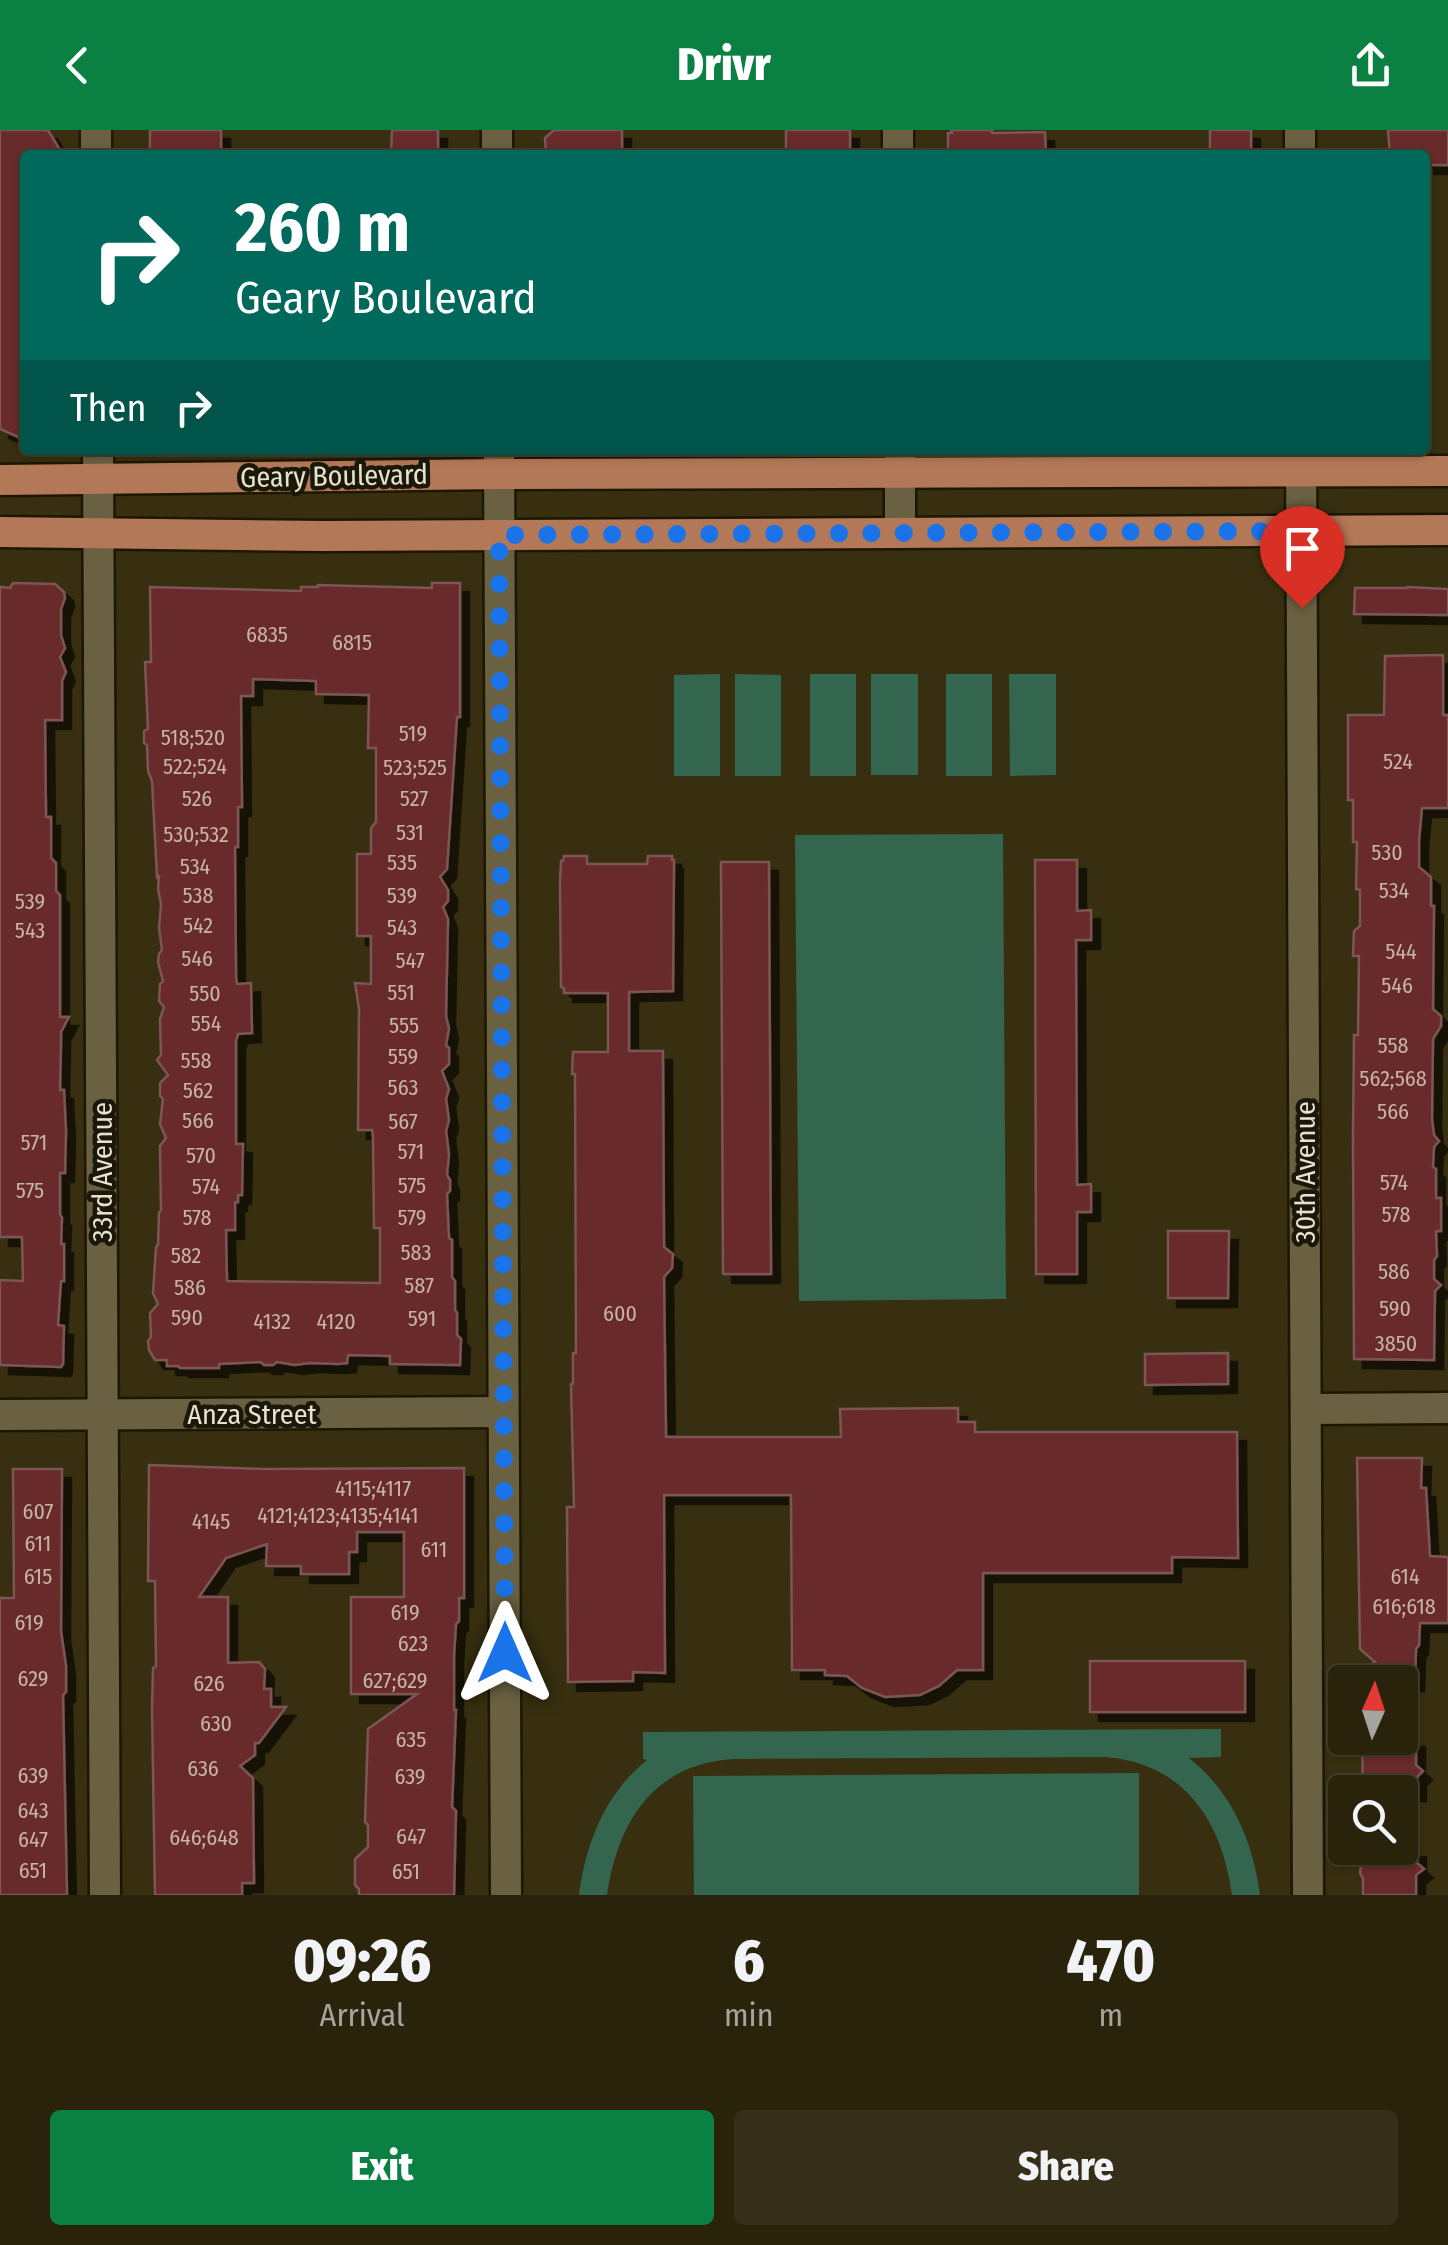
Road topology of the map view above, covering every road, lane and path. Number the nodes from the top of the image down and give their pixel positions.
1 (1301, 460) edge
2 (900, 461) edge
3 (499, 462) edge
4 (98, 464) edge
5 (1448, 471) edge
6 (0, 480) edge
7 (1448, 530) edge
8 (1302, 531) junction
9 (0, 532) edge
10 (99, 533) junction
11 (900, 533) junction
12 (499, 535) junction
13 (1448, 1408) edge
14 (1306, 1409) junction
15 (504, 1412) junction
16 (103, 1414) junction
17 (0, 1415) edge
18 (106, 1895) edge
19 (506, 1895) edge
20 (1308, 1895) edge

1 - 2 main road, Geary Boulevard
1 - 5 main road, Geary Boulevard
1 - 8 street, 30th Avenue
2 - 3 main road, Geary Boulevard
2 - 11 street
3 - 4 main road, Geary Boulevard
3 - 12 street
4 - 6 main road, Geary Boulevard
4 - 10 street, 33rd Avenue
7 - 8 main road, Geary Boulevard
8 - 11 main road, Geary Boulevard
8 - 14 street, 30th Avenue
9 - 10 main road, Geary Boulevard
10 - 12 main road, Geary Boulevard
10 - 16 street, 33rd Avenue
11 - 12 main road, Geary Boulevard
12 - 15 street
13 - 14 street
14 - 20 street, 30th Avenue
15 - 16 street, Anza Street
15 - 19 street
16 - 17 street, Anza Street
16 - 18 street, 33rd Avenue

